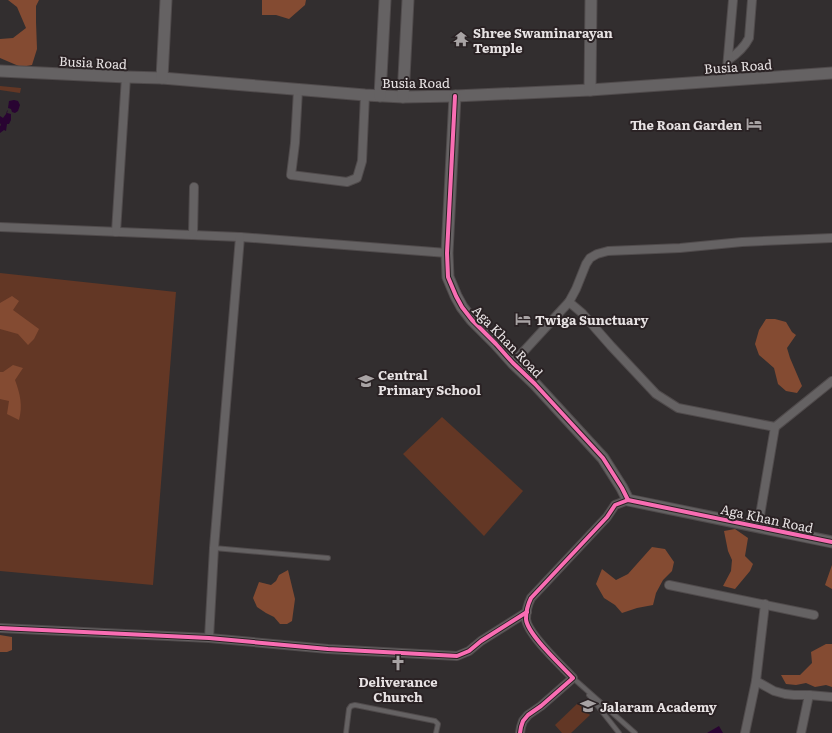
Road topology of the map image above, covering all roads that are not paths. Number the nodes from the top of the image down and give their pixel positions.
1 (166, 0) edge
2 (385, 0) edge
3 (408, 0) edge
4 (591, 0) edge
5 (733, 0) edge
6 (752, 0) edge
7 (728, 60) junction
8 (0, 71) edge
9 (832, 73) edge
10 (126, 77) junction
11 (162, 78) junction
12 (726, 80) junction
13 (298, 90) junction
14 (590, 90) junction
15 (365, 95) junction
16 (380, 96) junction
17 (455, 96) junction
18 (403, 97) junction
19 (194, 187) dead end
20 (0, 227) edge
21 (116, 232) junction
22 (193, 234) junction
23 (240, 237) junction
24 (832, 238) edge
25 (447, 252) junction
26 (569, 302) junction
27 (513, 363) junction
28 (832, 381) edge
29 (775, 427) junction
30 (628, 500) junction
31 (758, 527) junction
32 (832, 542) edge
33 (214, 548) junction
34 (328, 558) dead end
35 (669, 585) dead end
36 (766, 604) junction
37 (528, 612) junction
38 (814, 614) dead end
39 (0, 628) edge
40 (209, 638) junction
41 (573, 678) junction
42 (756, 681) junction
43 (582, 687) junction
44 (809, 695) junction
45 (832, 697) edge
46 (346, 733) edge
47 (436, 733) edge
48 (520, 733) edge
49 (619, 733) edge
50 (635, 733) edge
51 (745, 733) edge
52 (801, 733) edge

1 - 11 street
2 - 16 street
3 - 18 street
4 - 14 street
5 - 7 street
6 - 7 street
7 - 12 street
8 - 10 street, Busia Road
9 - 12 street, Busia Road
10 - 11 street, Busia Road
10 - 21 street
11 - 13 street, Busia Road
12 - 14 street, Busia Road
13 - 15 street, Busia Road
13 - 15 street
14 - 17 street, Busia Road
15 - 16 street, Busia Road
16 - 18 street, Busia Road
17 - 18 street, Busia Road
17 - 25 street, Aga Khan Road
19 - 22 street
20 - 21 street
21 - 22 street
22 - 23 street
23 - 25 street
23 - 33 street
24 - 26 street
25 - 27 street, Aga Khan Road
26 - 27 street
26 - 29 street
27 - 30 street, Aga Khan Road
28 - 29 street
29 - 31 street
30 - 31 street, Aga Khan Road
30 - 37 street
31 - 32 street, Aga Khan Road
33 - 34 lane
33 - 40 street
35 - 36 street
36 - 38 street
36 - 42 street
37 - 40 street
37 - 41 street
39 - 40 street
41 - 43 lane
41 - 48 street
42 - 44 street
42 - 51 street
43 - 49 lane
43 - 50 lane
44 - 45 street
44 - 52 street
46 - 47 lane

